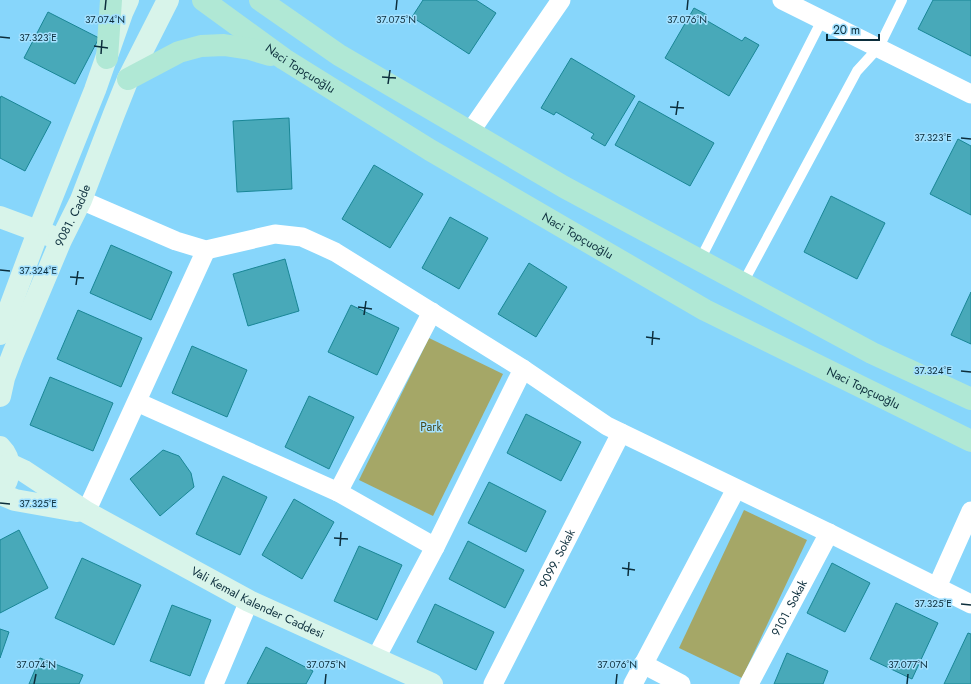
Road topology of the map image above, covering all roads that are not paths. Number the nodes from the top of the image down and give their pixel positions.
1 (111, 0) edge
2 (128, 0) edge
3 (168, 0) edge
4 (203, 0) edge
5 (260, 0) edge
6 (279, 0) edge
7 (561, 0) edge
8 (782, 0) edge
9 (902, 0) edge
10 (822, 20) junction
11 (292, 23) junction
12 (879, 47) junction
13 (107, 58) junction
14 (284, 59) junction
15 (128, 79) junction
16 (971, 94) edge
17 (470, 132) junction
18 (81, 200) junction
19 (0, 217) edge
20 (38, 232) junction
21 (60, 240) junction
22 (206, 250) junction
23 (700, 260) junction
24 (743, 283) junction
25 (432, 312) junction
26 (0, 334) edge
27 (523, 369) junction
28 (0, 396) edge
29 (971, 400) edge
30 (136, 402) junction
31 (621, 432) junction
32 (971, 441) edge
33 (4, 456) edge
34 (736, 489) junction
35 (338, 492) junction
36 (0, 493) edge
37 (971, 511) edge
38 (86, 512) junction
39 (830, 533) junction
40 (435, 547) junction
41 (937, 587) junction
42 (249, 601) junction
43 (971, 604) edge
44 (376, 658) junction
45 (643, 664) junction
46 (214, 684) edge
47 (432, 684) edge
48 (493, 684) edge
49 (633, 684) edge
50 (681, 684) edge
51 (749, 684) edge

1 - 13 main road
2 - 13 street
3 - 15 street, 9081. Cadde
4 - 14 main road, Naci Topçuoğlu
5 - 11 main road
6 - 11 main road
7 - 17 street
8 - 10 street
9 - 12 lane
10 - 12 street
10 - 23 lane
11 - 17 main road
12 - 16 street
12 - 24 lane
13 - 20 street
14 - 15 main road
14 - 32 main road, Naci Topçuoğlu
15 - 18 street, 9081. Cadde
17 - 23 main road
18 - 21 street, 9081. Cadde
18 - 22 street
19 - 20 street
20 - 21 street
20 - 26 street
21 - 28 street, 9081. Cadde
22 - 25 street
22 - 30 street
23 - 24 main road
24 - 29 main road
25 - 27 street
25 - 35 street
27 - 31 street
27 - 40 street
30 - 35 street
30 - 38 street
31 - 34 street
31 - 48 street, 9099. Sokak
33 - 36 street
33 - 38 street
34 - 39 street
34 - 45 street
35 - 40 street
36 - 38 street
37 - 41 street
38 - 42 street, Vali Kemal Kalender Caddesi
39 - 41 street
39 - 51 street, 9101. Sokak
40 - 44 street
41 - 43 street
42 - 44 street, Vali Kemal Kalender Caddesi
42 - 46 street
44 - 47 street, Vali Kemal Kalender Caddesi
45 - 49 street
45 - 50 street

